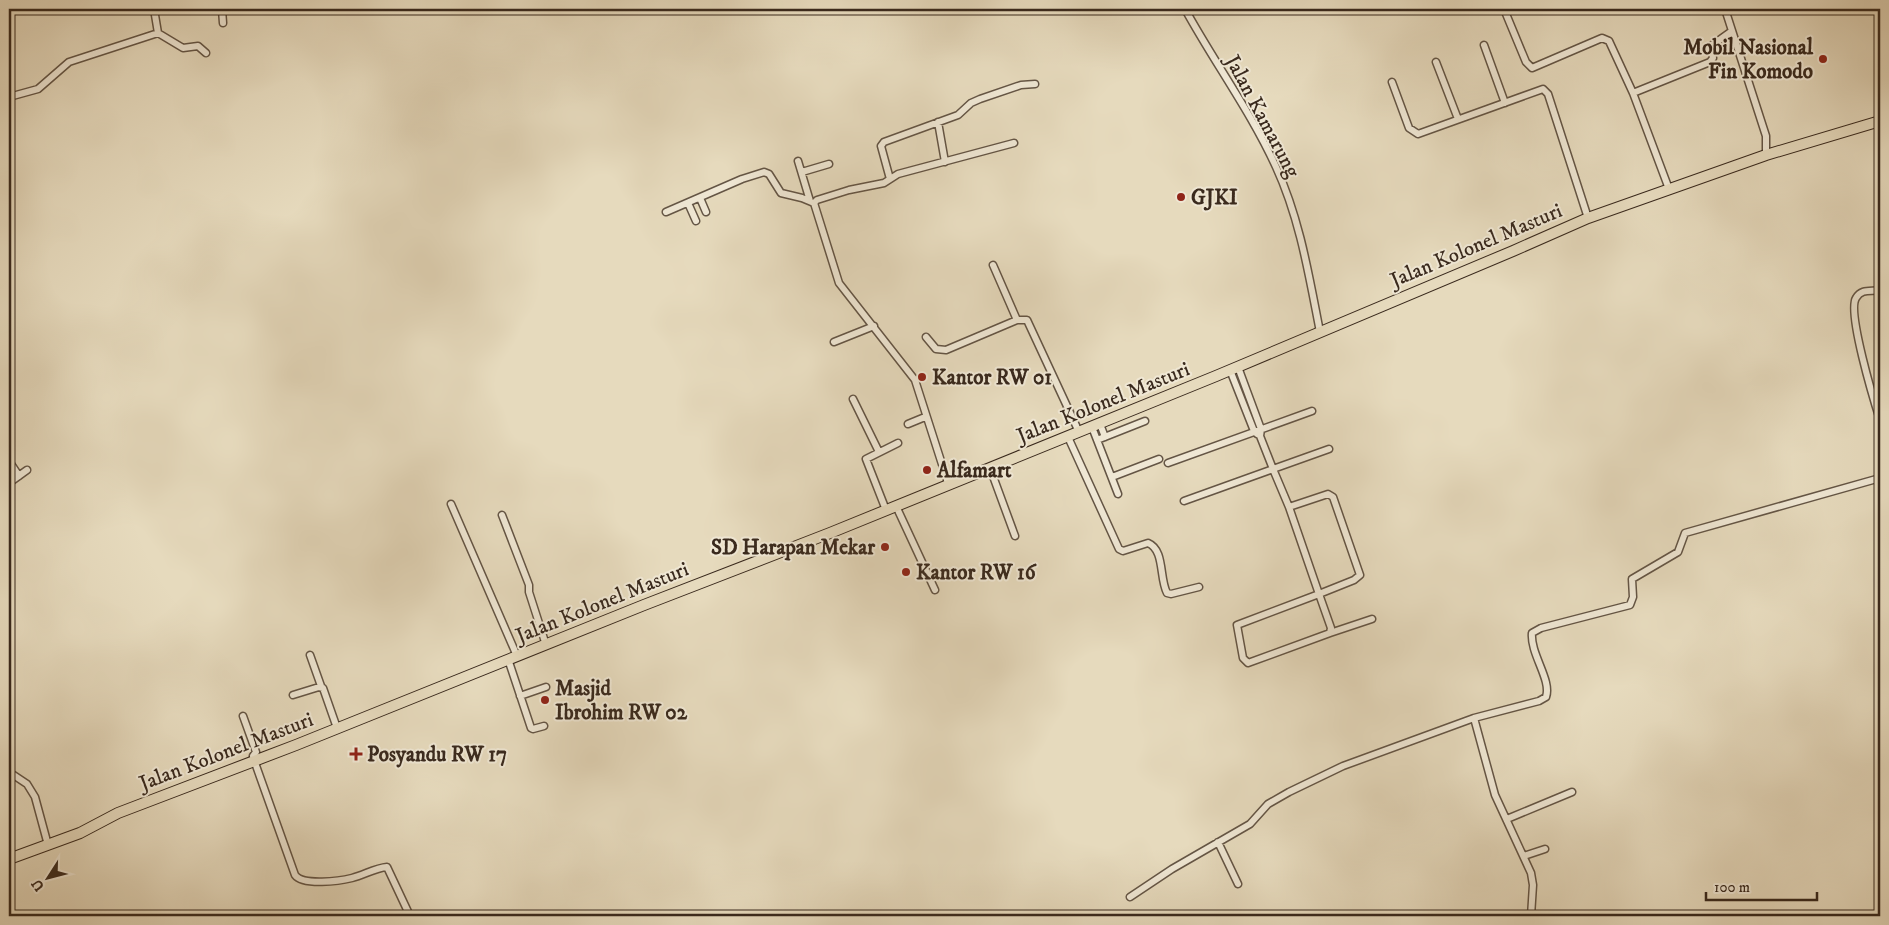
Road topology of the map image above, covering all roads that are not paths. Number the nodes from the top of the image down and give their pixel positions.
1 (154, 9) edge
2 (222, 9) edge
3 (1185, 9) edge
4 (1504, 9) edge
5 (1725, 9) edge
6 (223, 24) dead end
7 (1732, 30) junction
8 (158, 33) junction
9 (1484, 45) dead end
10 (206, 52) dead end
11 (1436, 62) dead end
12 (1392, 82) dead end
13 (1035, 84) dead end
14 (1633, 93) junction
15 (9, 97) edge
16 (1505, 102) junction
17 (1458, 119) junction
18 (1880, 121) edge
19 (938, 122) junction
20 (1014, 143) dead end
21 (1766, 155) junction
22 (798, 161) dead end
23 (945, 162) junction
24 (829, 164) dead end
25 (802, 172) junction
26 (890, 179) junction
27 (1669, 189) junction
28 (700, 198) junction
29 (812, 202) junction
30 (688, 203) junction
31 (666, 212) dead end
32 (706, 212) dead end
33 (1588, 218) junction
34 (696, 221) dead end
35 (993, 265) dead end
36 (1880, 290) edge
37 (1017, 320) junction
38 (874, 326) junction
39 (1320, 332) junction
40 (926, 337) dead end
41 (834, 342) dead end
42 (1234, 368) junction
43 (853, 399) dead end
44 (1312, 410) dead end
45 (925, 417) junction
46 (1880, 420) edge
47 (1145, 421) dead end
48 (908, 424) dead end
49 (1096, 425) junction
50 (1079, 432) junction
51 (1254, 432) junction
52 (1260, 432) junction
53 (1068, 437) junction
54 (1105, 437) junction
55 (1098, 440) junction
56 (898, 442) dead end
57 (1329, 449) dead end
58 (879, 452) junction
59 (1159, 459) dead end
60 (9, 461) edge
61 (1168, 463) dead end
62 (990, 468) junction
63 (1273, 469) junction
64 (27, 470) dead end
65 (19, 476) junction
66 (1112, 477) junction
67 (1880, 478) edge
68 (9, 483) edge
69 (948, 484) junction
70 (1118, 494) dead end
71 (1184, 501) dead end
72 (451, 504) dead end
73 (891, 508) junction
74 (1289, 508) junction
75 (502, 515) dead end
76 (1015, 536) dead end
77 (1199, 588) dead end
78 (934, 590) dead end
79 (1319, 594) junction
80 (1372, 619) dead end
81 (1330, 634) junction
82 (546, 645) junction
83 (310, 655) dead end
84 (513, 658) junction
85 (320, 686) junction
86 (546, 687) dead end
87 (293, 695) dead end
88 (520, 696) junction
89 (243, 716) dead end
90 (1474, 718) junction
91 (544, 726) dead end
92 (337, 728) junction
93 (254, 760) junction
94 (9, 772) edge
95 (1572, 792) dead end
96 (1506, 819) junction
97 (1218, 842) junction
98 (48, 845) junction
99 (1545, 850) dead end
100 (1524, 856) junction
101 (9, 859) edge
102 (1238, 884) dead end
103 (1130, 897) dead end
104 (410, 916) edge
105 (1531, 916) edge

1 - 8 street
2 - 6 street
3 - 39 street, Jalan Kamarung
4 - 14 street
5 - 7 street
7 - 14 street
7 - 21 street
8 - 10 street
8 - 15 street
9 - 16 street
11 - 17 street
12 - 17 street
13 - 19 street
14 - 27 street
16 - 17 street
16 - 33 street
18 - 21 main road, Jalan Kolonel Masturi
19 - 23 street
19 - 26 street
20 - 23 street
21 - 27 main road, Jalan Kolonel Masturi
22 - 25 street
23 - 26 street
24 - 25 street
25 - 29 street
26 - 29 street
27 - 33 main road, Jalan Kolonel Masturi
28 - 29 street
28 - 30 street
28 - 32 street
29 - 38 street
30 - 31 street
30 - 34 street
33 - 39 main road, Jalan Kolonel Masturi
35 - 37 street
36 - 46 street
37 - 40 street
37 - 50 street
38 - 41 street
38 - 45 street
39 - 42 main road, Jalan Kolonel Masturi
42 - 49 main road, Jalan Kolonel Masturi
42 - 51 street
42 - 52 street
43 - 58 street
44 - 52 street
45 - 48 street
45 - 69 street
47 - 54 street
49 - 50 main road, Jalan Kolonel Masturi
49 - 54 street
49 - 55 street
50 - 53 main road, Jalan Kolonel Masturi
51 - 52 street
51 - 61 street
52 - 63 street
53 - 62 main road, Jalan Kolonel Masturi
53 - 77 street
54 - 55 street
55 - 66 street
56 - 58 street
57 - 63 street
58 - 73 street
59 - 66 street
60 - 65 street
62 - 69 main road, Jalan Kolonel Masturi
62 - 76 street
63 - 71 street
63 - 74 street
64 - 65 street
65 - 68 street
66 - 70 street
67 - 90 street
69 - 73 main road, Jalan Kolonel Masturi
72 - 84 street
73 - 78 street
73 - 82 main road, Jalan Kolonel Masturi
74 - 79 street
74 - 79 street
75 - 82 street
79 - 81 street
79 - 81 street
80 - 81 street
82 - 84 main road, Jalan Kolonel Masturi
83 - 85 street
84 - 88 street
84 - 92 main road, Jalan Kolonel Masturi
85 - 87 street
85 - 92 street
86 - 88 street
88 - 91 street
89 - 93 street
90 - 96 street
90 - 97 street
92 - 93 main road, Jalan Kolonel Masturi
93 - 98 main road, Jalan Kolonel Masturi
93 - 104 street
94 - 98 street
95 - 96 street
96 - 100 street
97 - 102 street
97 - 103 street
98 - 101 main road, Jalan Kolonel Masturi
99 - 100 street
100 - 105 street

